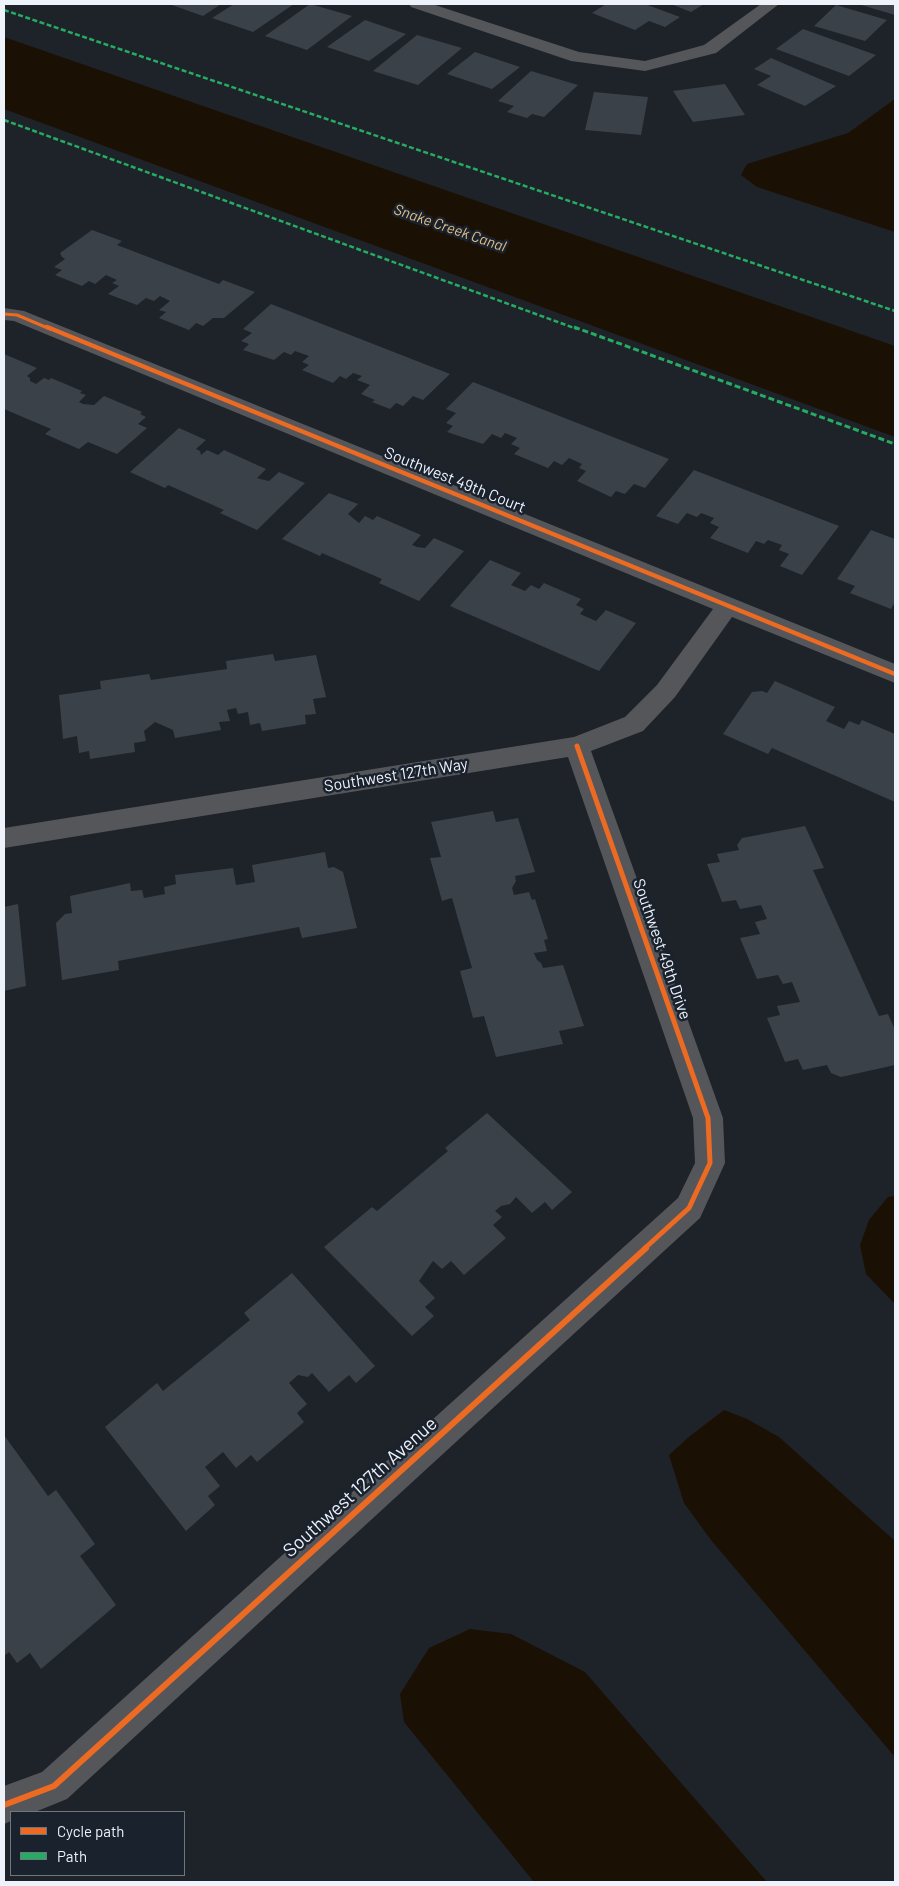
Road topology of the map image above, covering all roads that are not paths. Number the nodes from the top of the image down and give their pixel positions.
1 (417, 4) edge
2 (771, 4) edge
3 (4, 314) edge
4 (728, 605) junction
5 (895, 674) edge
6 (577, 746) junction
7 (4, 838) edge
8 (710, 1163) joint
9 (4, 1805) edge

1 - 2 street
3 - 4 street, Southwest 49th Court
4 - 5 street, Southwest 49th Court
4 - 6 street, Southwest 127th Way
6 - 7 street, Southwest 127th Way
6 - 8 street, Southwest 49th Drive
8 - 9 street, Southwest 127th Avenue

